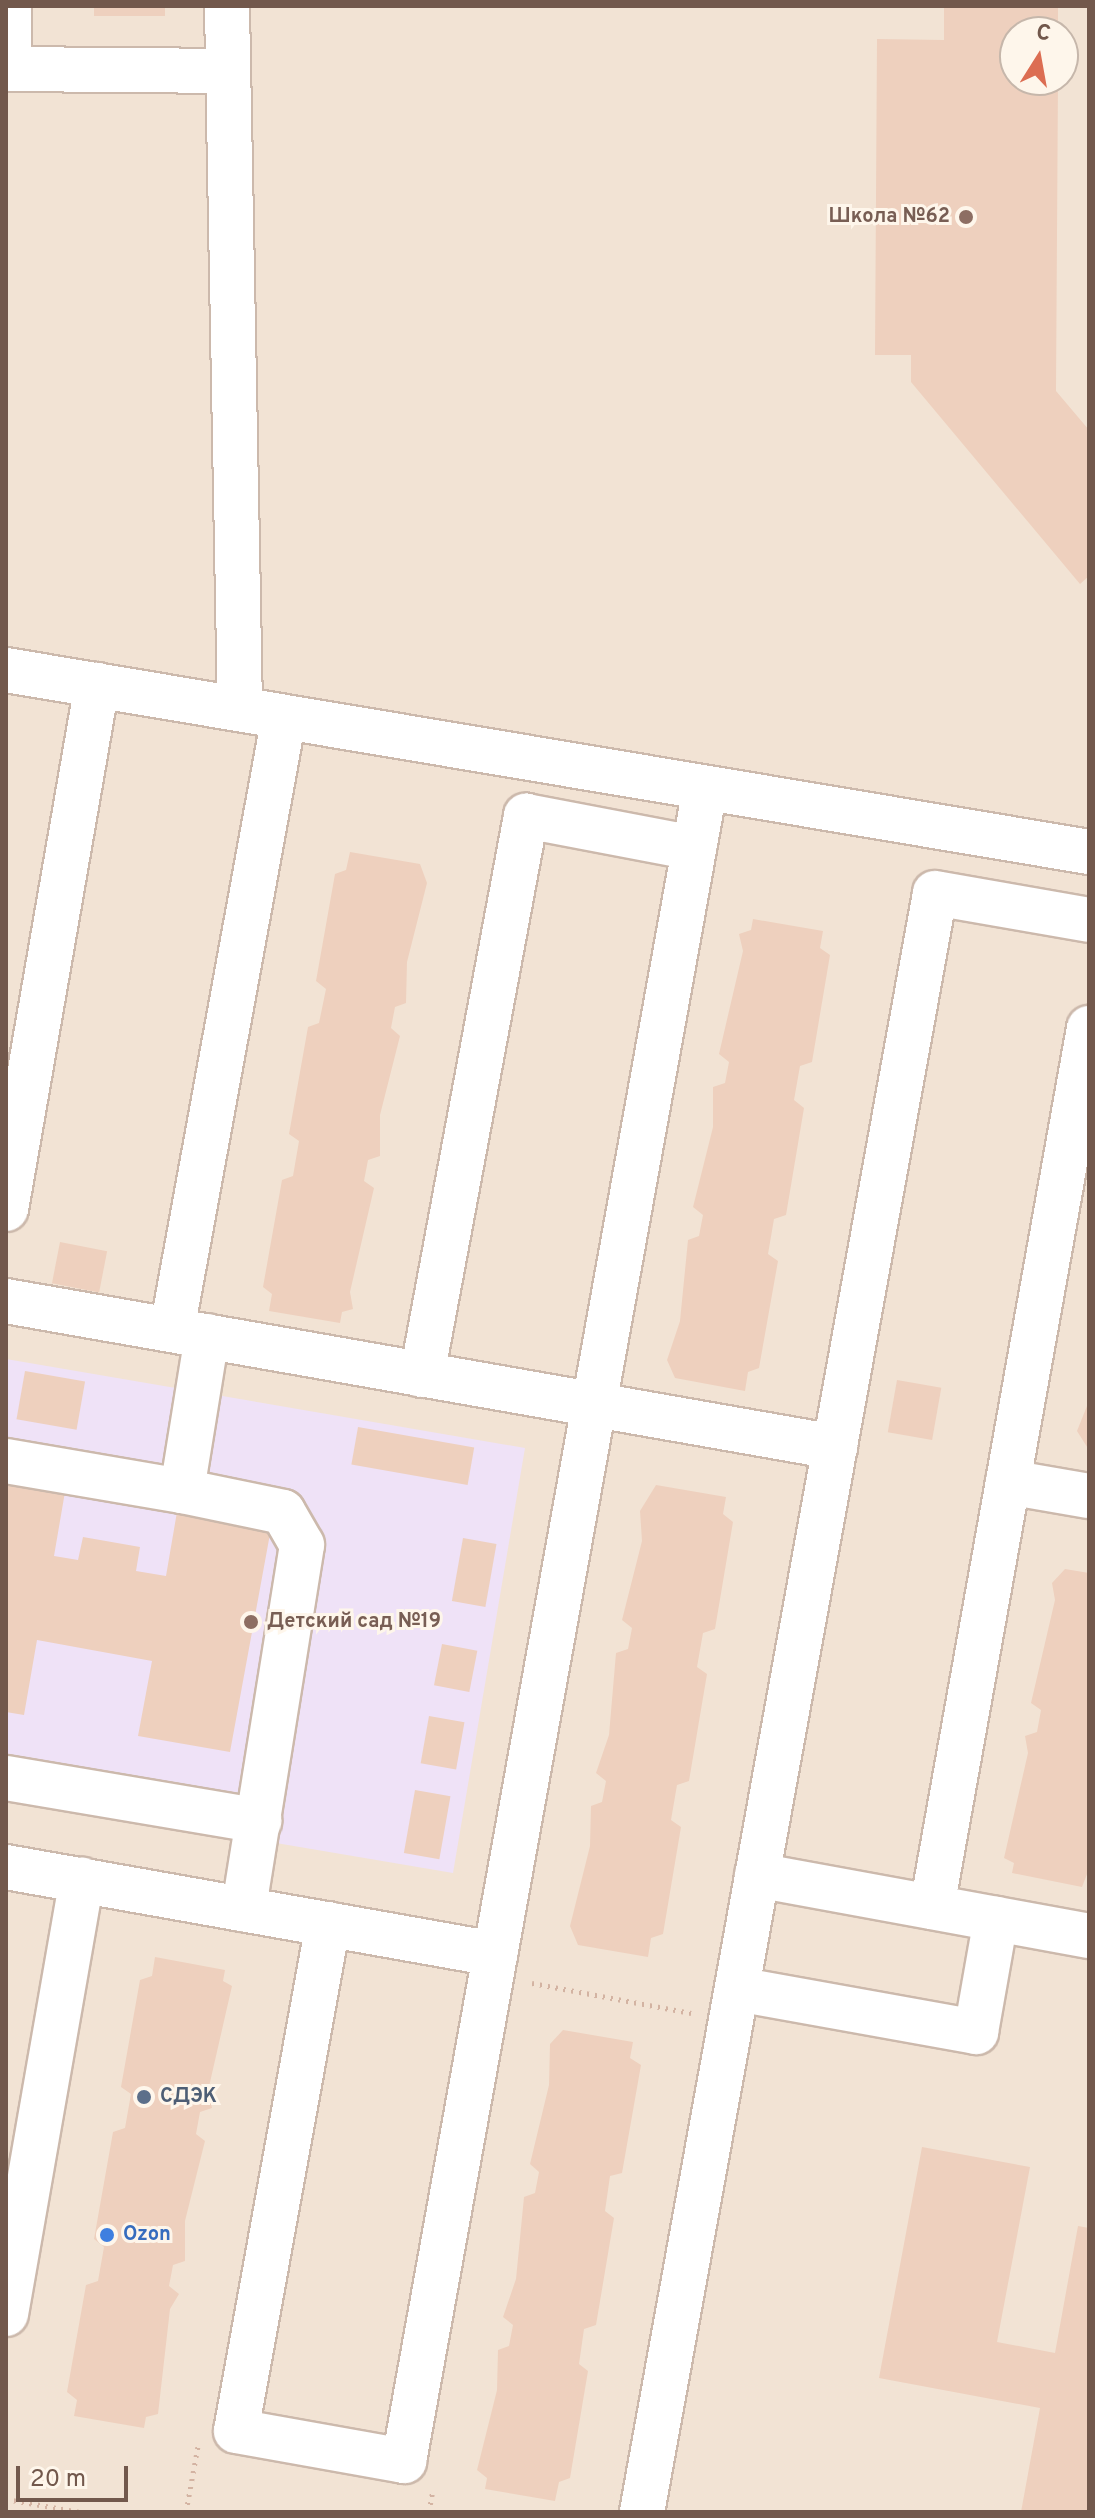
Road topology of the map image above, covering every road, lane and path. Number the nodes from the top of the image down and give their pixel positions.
1 (9, 6) edge
2 (227, 6) edge
3 (7, 69) edge
4 (228, 71) junction
5 (6, 670) edge
6 (97, 685) junction
7 (240, 709) junction
8 (284, 717) junction
9 (705, 788) junction
10 (694, 848) junction
11 (1089, 852) edge
12 (1089, 920) edge
13 (1089, 1028) edge
14 (6, 1209) edge
15 (6, 1301) edge
16 (190, 1333) junction
17 (422, 1375) junction
18 (594, 1405) junction
19 (835, 1447) junction
20 (6, 1461) edge
21 (1008, 1482) junction
22 (182, 1491) junction
23 (1089, 1496) edge
24 (6, 1778) edge
25 (259, 1821) junction
26 (6, 1867) edge
27 (757, 1875) junction
28 (82, 1880) junction
29 (932, 1907) junction
30 (244, 1909) junction
31 (996, 1919) junction
32 (328, 1924) junction
33 (1089, 1936) edge
34 (493, 1964) junction
35 (734, 2005) junction
36 (6, 2314) edge
37 (6, 2499) edge
38 (80, 2512) edge
39 (642, 2512) edge

1 - 3 street
2 - 4 street
3 - 4 street
4 - 7 street
5 - 6 street
6 - 7 street
6 - 14 street
7 - 8 street
8 - 9 street
8 - 16 street
9 - 10 street
9 - 11 street
10 - 17 street
10 - 18 street
12 - 19 street
13 - 21 street
15 - 16 street
16 - 17 street
16 - 22 street
17 - 18 street
18 - 19 street
18 - 34 street
19 - 27 street
20 - 22 street
21 - 23 street
21 - 29 street
22 - 25 street
24 - 25 street
25 - 30 street
26 - 28 street
27 - 29 street
27 - 35 street
28 - 30 street
28 - 36 street
29 - 31 street
30 - 32 street
31 - 33 street
31 - 35 street
32 - 34 street
32 - 34 street
34 - 35 path
35 - 39 street
37 - 38 path

